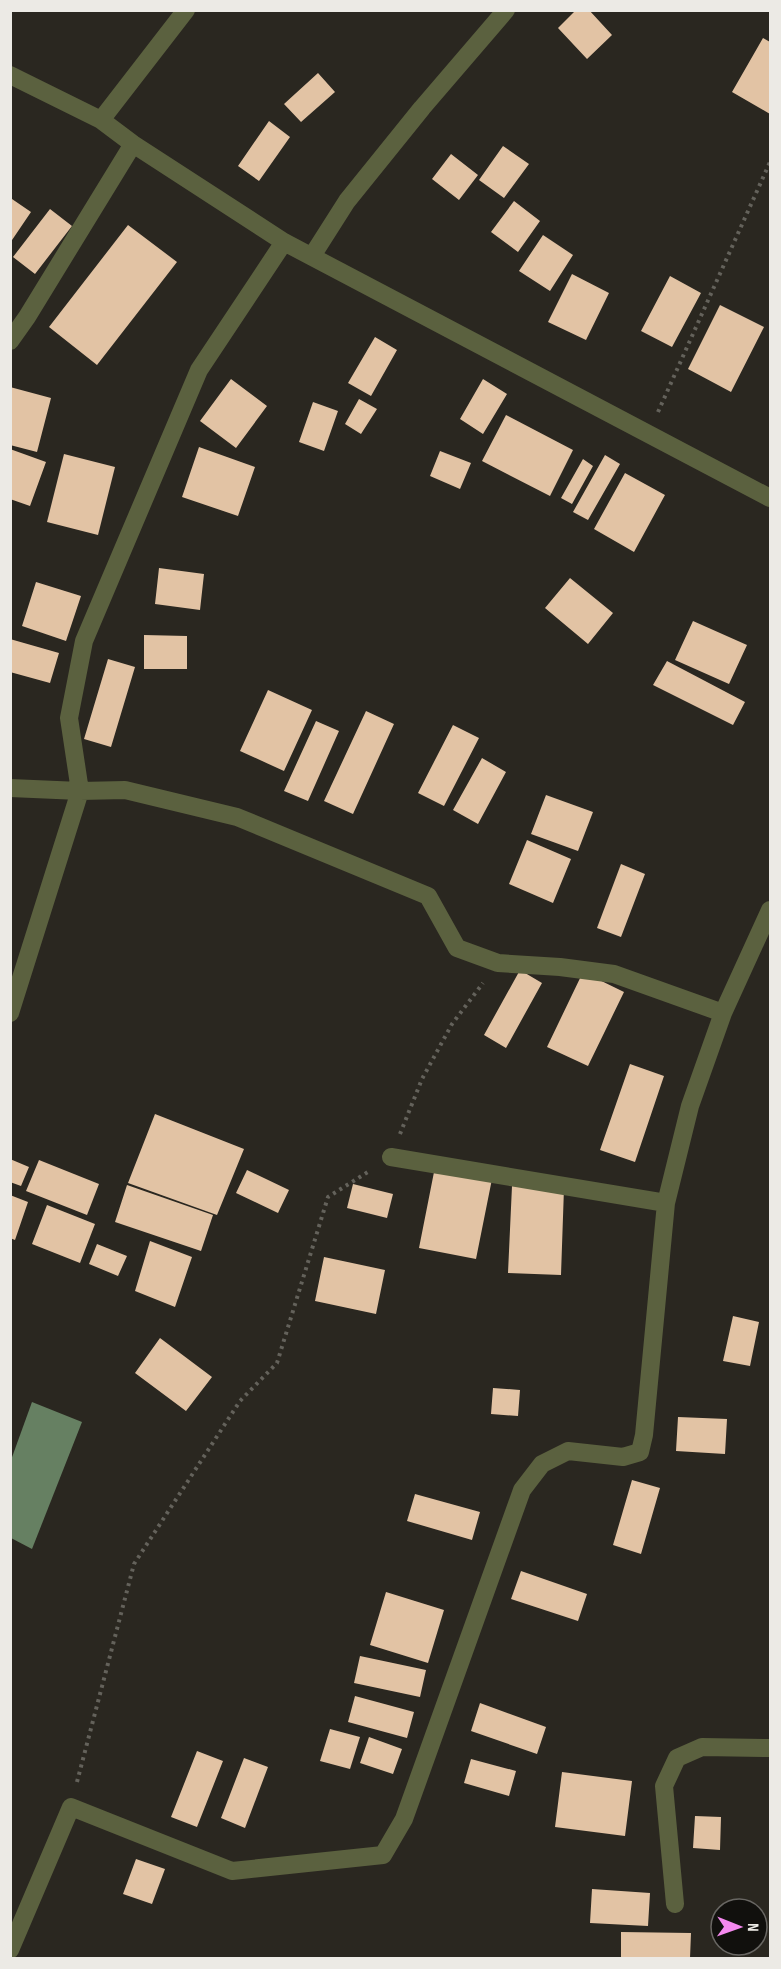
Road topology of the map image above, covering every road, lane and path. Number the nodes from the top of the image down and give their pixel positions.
1 (186, 10) edge
2 (506, 10) edge
3 (10, 75) edge
4 (101, 120) junction
5 (133, 144) junction
6 (771, 162) edge
7 (284, 242) junction
8 (312, 256) junction
9 (10, 341) edge
10 (648, 435) junction
11 (771, 498) edge
12 (10, 788) edge
13 (80, 791) junction
14 (771, 910) edge
15 (498, 963) junction
16 (10, 1013) edge
17 (723, 1013) junction
18 (391, 1157) junction
19 (666, 1203) junction
20 (771, 1748) edge
21 (71, 1807) junction
22 (675, 1904) dead end
23 (10, 1950) edge

1 - 4 street
2 - 8 street
3 - 4 street
4 - 5 street
5 - 7 street
5 - 9 street
6 - 10 path
7 - 8 street
7 - 13 street
8 - 10 street
10 - 11 street
12 - 13 street
13 - 15 street
13 - 16 street
14 - 17 street
15 - 17 street
15 - 18 path
17 - 19 street
18 - 19 street
18 - 21 path
19 - 21 street
20 - 22 street
21 - 23 street

